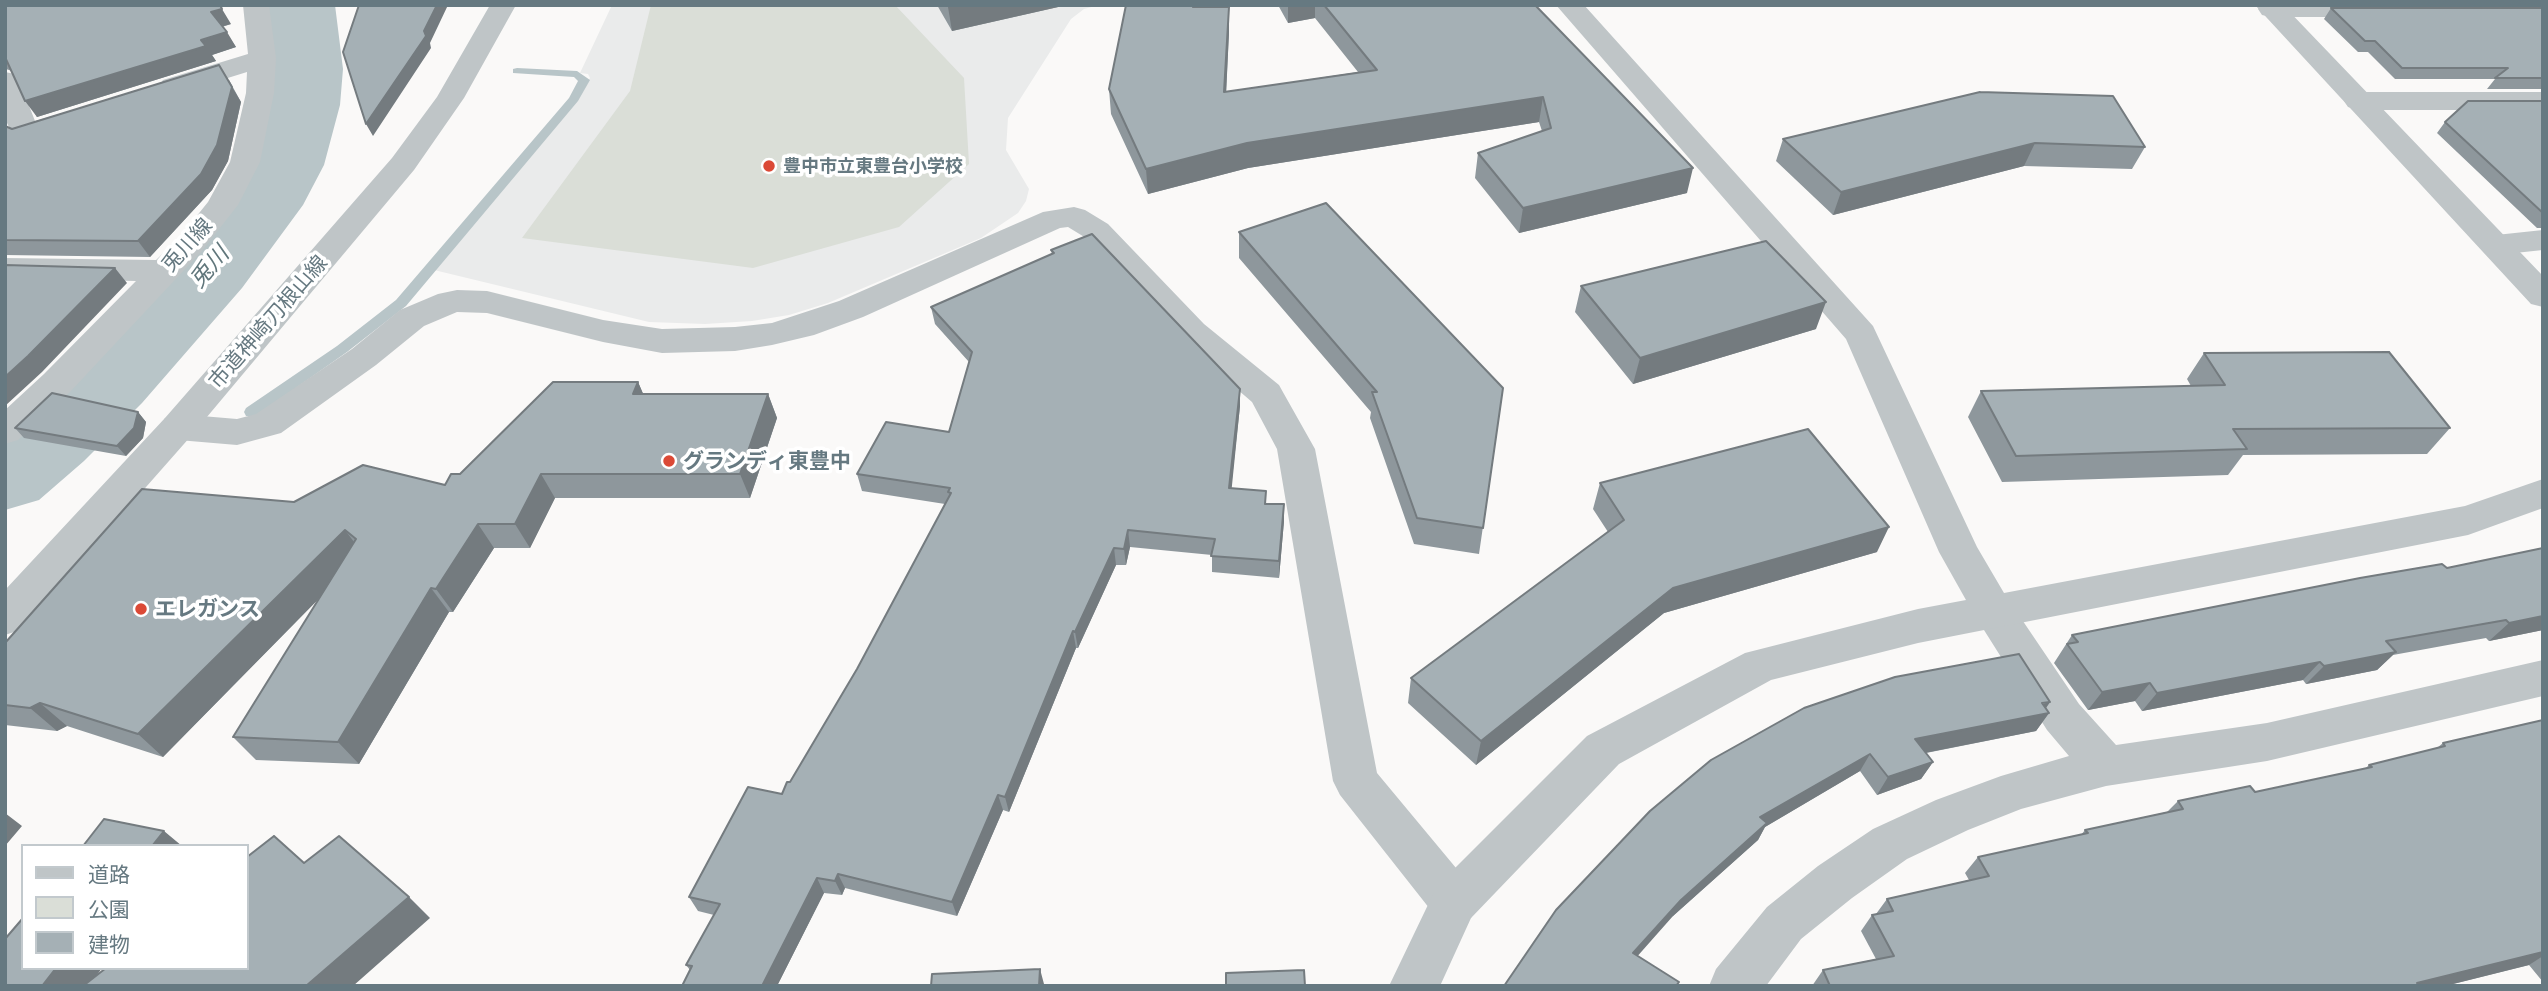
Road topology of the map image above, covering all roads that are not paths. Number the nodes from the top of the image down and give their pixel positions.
1 (256, 5) edge
2 (503, 5) edge
3 (1569, 5) edge
4 (2270, 7) edge
5 (2407, 9) edge
6 (262, 58) junction
7 (5, 80) edge
8 (142, 96) edge
9 (2358, 100) junction
10 (2543, 101) edge
11 (90, 113) edge
12 (2543, 240) edge
13 (2496, 245) junction
14 (5, 268) edge
15 (164, 271) junction
16 (2543, 296) edge
17 (178, 427) junction
18 (5, 431) edge
19 (2543, 492) edge
20 (1993, 611) junction
21 (5, 618) edge
22 (2543, 678) edge
23 (2106, 766) junction
24 (1454, 902) junction
25 (1414, 986) edge
26 (1734, 986) edge

1 - 6 street, 兎川線
2 - 17 street, 市道神崎刀根山線
3 - 20 street
4 - 5 street
4 - 9 street
6 - 8 street
6 - 15 street, 兎川線
7 - 11 street
9 - 10 street
9 - 13 street
12 - 13 street
13 - 16 street
14 - 15 street
15 - 18 street, 兎川線
17 - 21 street, 市道神崎刀根山線
17 - 24 street
19 - 20 street
20 - 23 street
20 - 24 street
22 - 23 street
23 - 26 street
24 - 25 street

